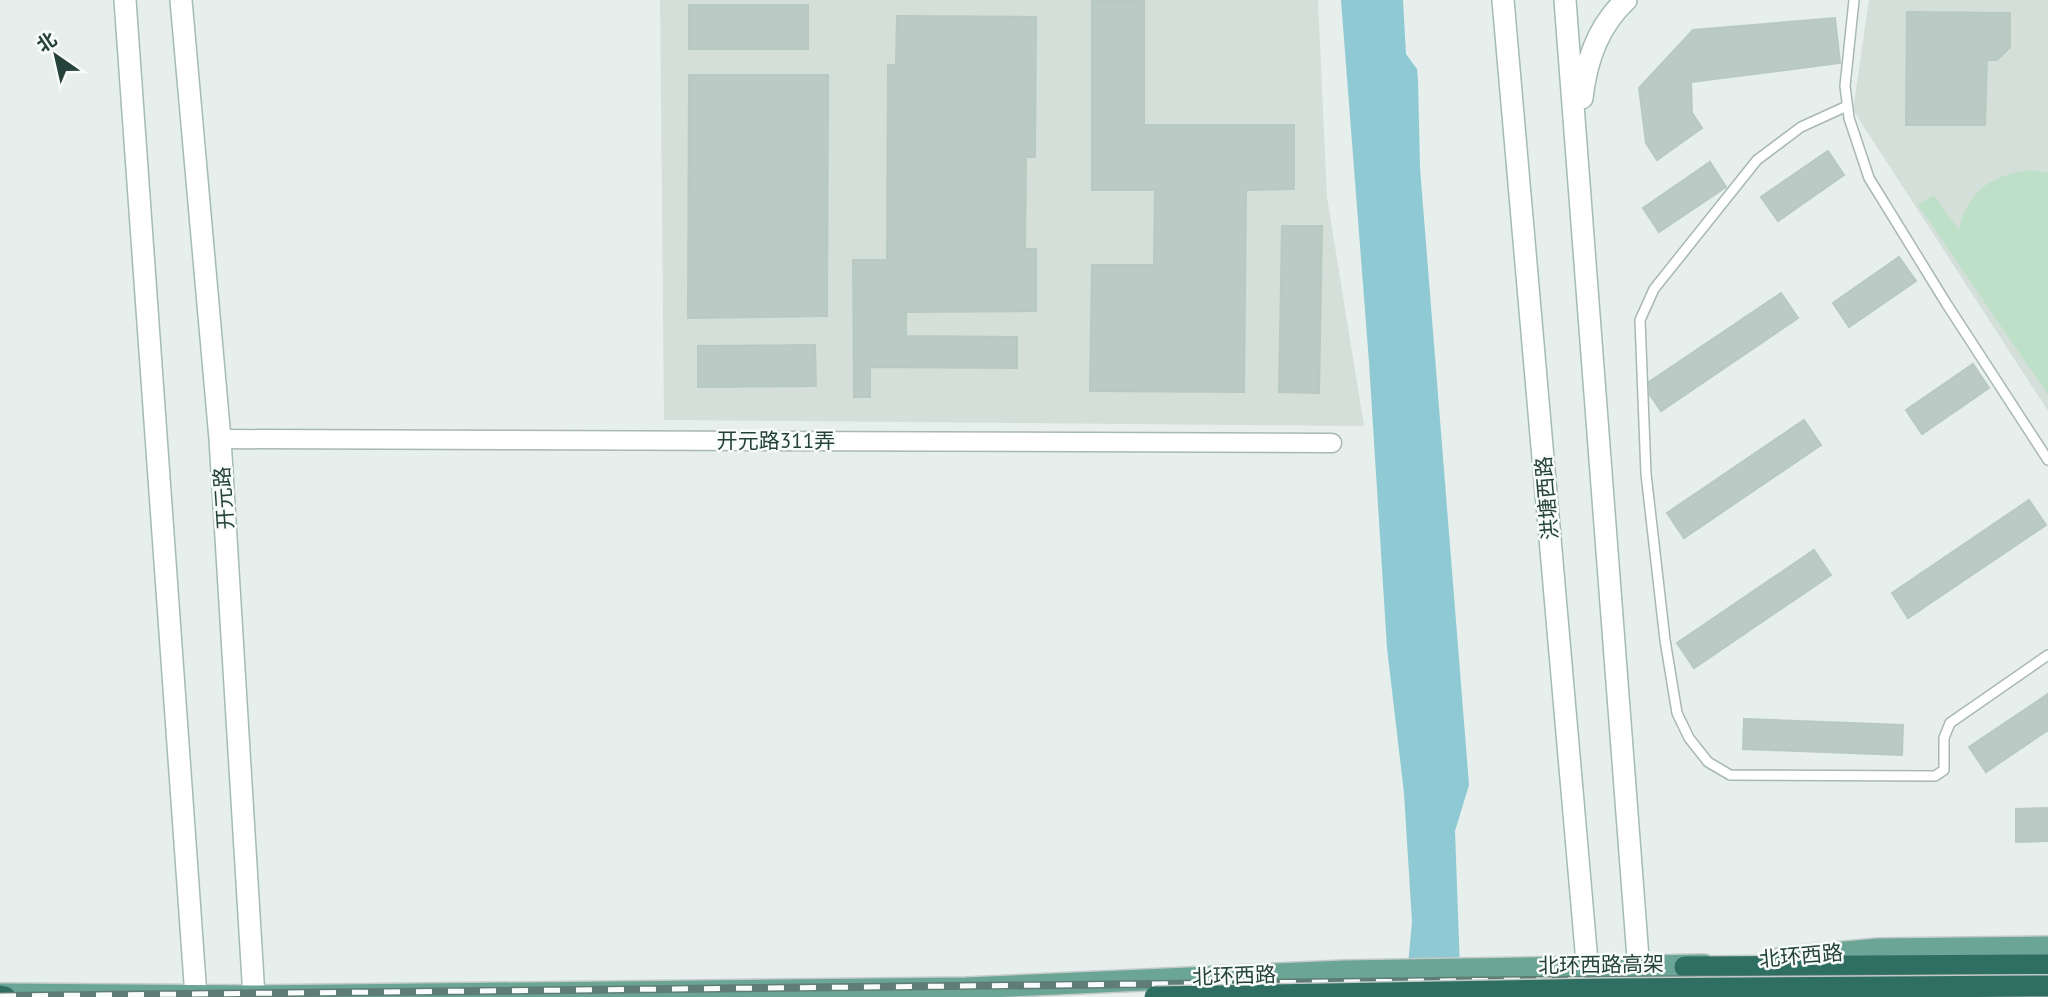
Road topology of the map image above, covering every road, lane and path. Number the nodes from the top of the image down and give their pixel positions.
1 (125, 0) edge
2 (181, 0) edge
3 (1503, 0) edge
4 (1565, 0) edge
5 (1626, 0) edge
6 (1853, 0) edge
7 (1847, 106) junction
8 (1577, 152) junction
9 (220, 439) junction
10 (1332, 443) dead end
11 (2048, 460) edge
12 (2048, 654) edge
13 (2048, 947) edge
14 (2048, 965) edge
15 (1638, 967) junction
16 (1685, 967) junction
17 (1588, 968) junction
18 (2048, 986) edge
19 (2, 996) edge
20 (196, 996) edge
21 (254, 997) edge
22 (1155, 997) edge
23 (1590, 997) edge
24 (1641, 997) edge

1 - 20 main road
2 - 9 main road, 开元路
3 - 17 main road, 洪塘西路
4 - 8 main road
5 - 8 main road
6 - 7 lane
7 - 11 lane
7 - 12 lane
8 - 15 main road
9 - 10 street, 开元路311弄
9 - 21 main road, 开元路
13 - 16 main road, 北环西路
14 - 16 highway
15 - 16 main road, 北环西路
15 - 17 main road, 北环西路
15 - 24 main road
17 - 21 main road, 北环西路
17 - 23 main road, 洪塘西路
18 - 22 highway, 北环西路高架, bridge
19 - 20 main road, 北环西路
20 - 21 main road, 北环西路

